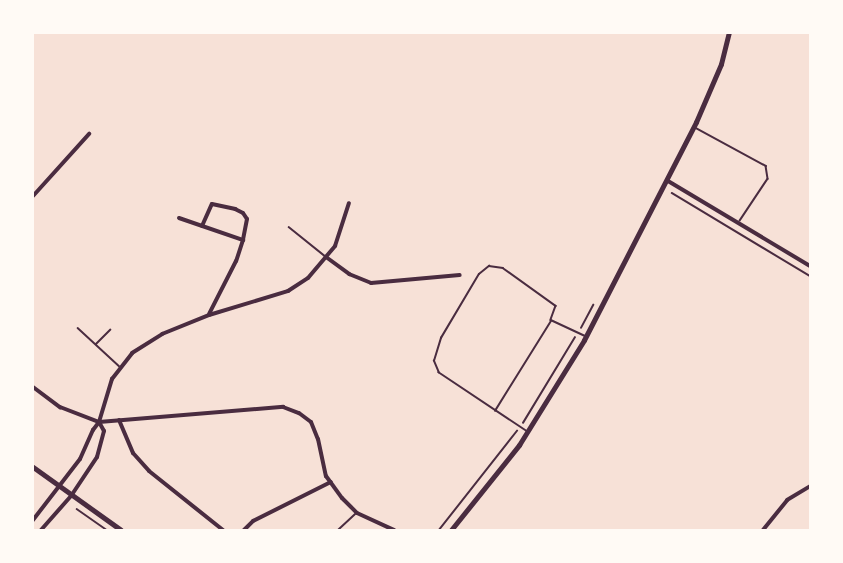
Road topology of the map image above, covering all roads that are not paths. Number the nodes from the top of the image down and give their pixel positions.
1 (729, 33) edge
2 (693, 127) junction
3 (89, 134) dead end
4 (668, 181) junction
5 (33, 196) edge
6 (349, 203) dead end
7 (179, 218) dead end
8 (738, 224) junction
9 (202, 226) junction
10 (289, 227) dead end
11 (243, 240) junction
12 (326, 256) junction
13 (810, 266) edge
14 (460, 276) dead end
15 (209, 315) junction
16 (551, 320) junction
17 (78, 328) dead end
18 (110, 330) dead end
19 (587, 336) junction
20 (95, 344) junction
21 (119, 367) junction
22 (33, 387) edge
23 (495, 412) junction
24 (119, 420) junction
25 (99, 422) junction
26 (527, 432) junction
27 (33, 467) edge
28 (331, 482) junction
29 (810, 486) edge
30 (59, 487) junction
31 (71, 496) junction
32 (357, 513) junction
33 (33, 520) edge
34 (41, 530) edge
35 (121, 530) edge
36 (223, 530) edge
37 (244, 530) edge
38 (338, 530) edge
39 (394, 530) edge
40 (451, 530) edge
41 (763, 530) edge

1 - 2 main road
2 - 4 main road
2 - 8 lane
3 - 5 street
4 - 8 street
4 - 19 main road
6 - 12 street
7 - 9 street
8 - 13 street
9 - 11 street
9 - 11 street
10 - 12 lane
11 - 15 street
12 - 14 street
12 - 15 street
15 - 21 street
16 - 19 lane
16 - 23 lane
16 - 23 lane
17 - 20 lane
18 - 20 lane
19 - 26 main road
20 - 21 lane
21 - 25 street
22 - 25 street
23 - 26 lane
24 - 25 street
24 - 28 street
24 - 36 street
25 - 30 street
25 - 31 street
26 - 40 main road
27 - 30 main road
28 - 32 street
28 - 37 street
29 - 41 street
30 - 31 main road
30 - 33 street
31 - 34 street
31 - 35 main road
32 - 38 lane
32 - 39 street

